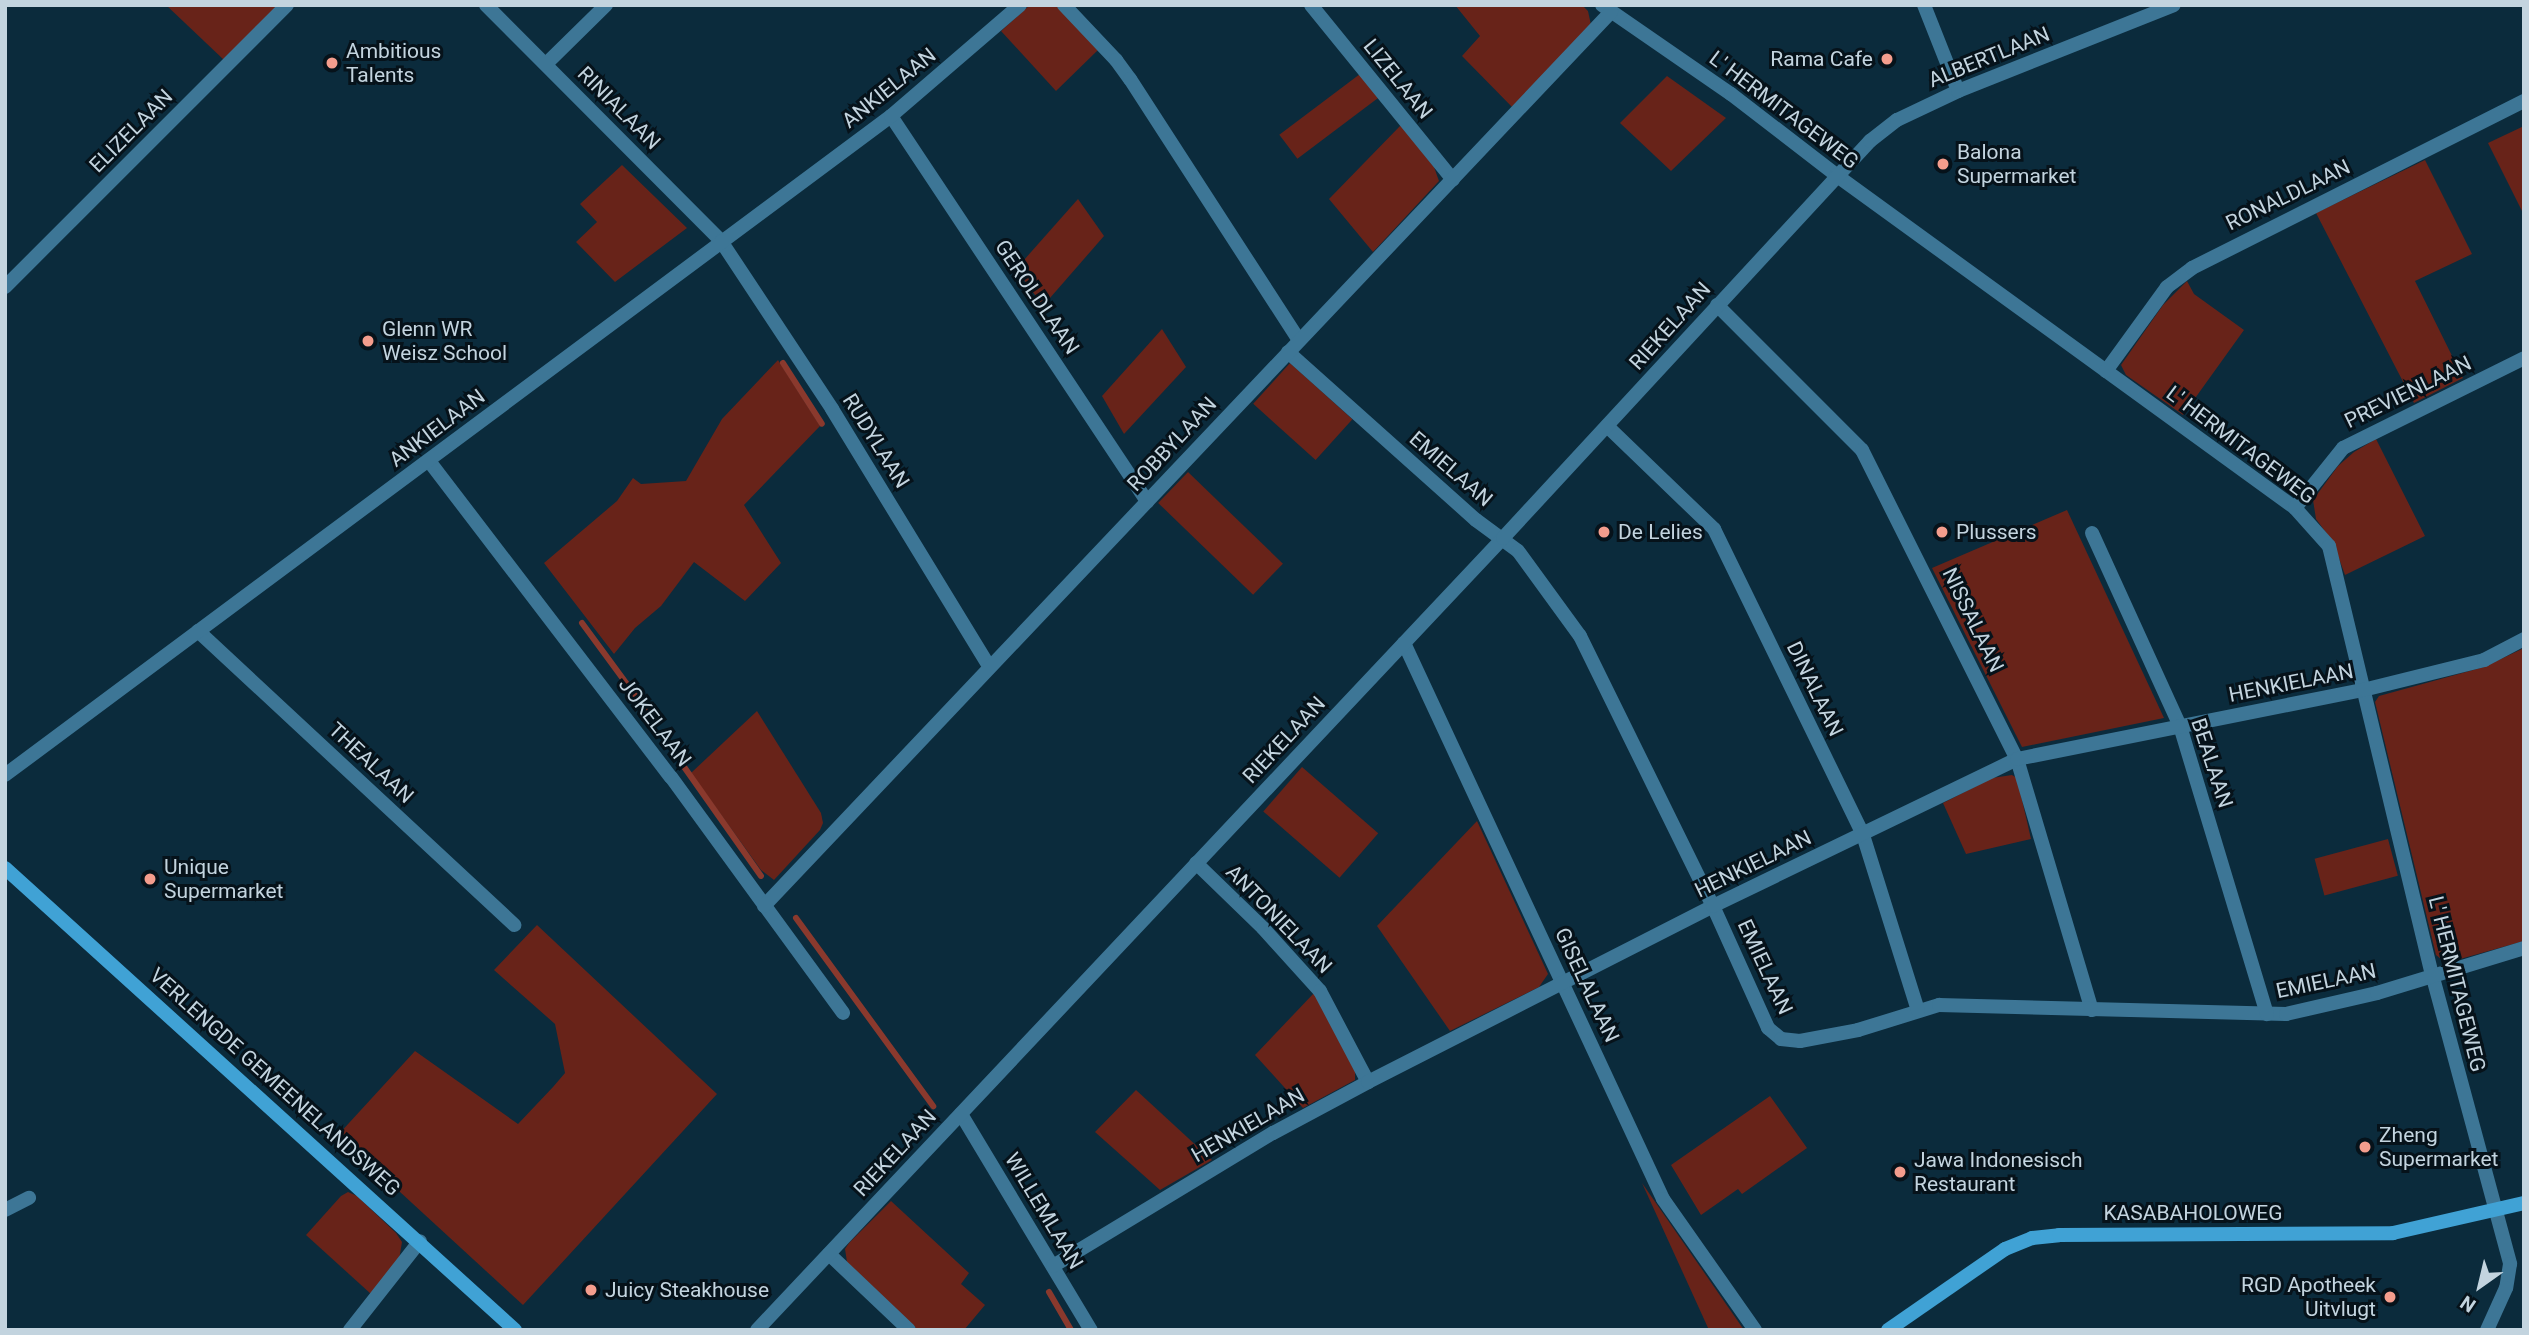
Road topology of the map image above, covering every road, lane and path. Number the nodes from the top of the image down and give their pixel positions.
1 (287, 5) edge
2 (486, 5) edge
3 (606, 5) edge
4 (1020, 5) edge
5 (1064, 5) edge
6 (1311, 5) edge
7 (1924, 5) edge
8 (2174, 5) edge
9 (1607, 8) edge
10 (546, 64) junction
11 (1958, 91) junction
12 (2524, 101) edge
13 (891, 116) junction
14 (1836, 175) junction
15 (1453, 180) junction
16 (721, 241) junction
17 (5, 287) edge
18 (1717, 305) junction
19 (1299, 341) junction
20 (1288, 352) junction
21 (2524, 358) edge
22 (2106, 371) junction
23 (1607, 426) junction
24 (429, 461) junction
25 (1147, 502) junction
26 (2295, 508) junction
27 (2092, 533) dead end
28 (1503, 538) junction
29 (198, 631) junction
30 (2524, 639) edge
31 (1404, 643) junction
32 (989, 666) junction
33 (2363, 690) junction
34 (2180, 726) junction
35 (2017, 759) junction
36 (5, 775) edge
37 (1863, 835) junction
38 (1196, 863) junction
39 (5, 868) edge
40 (764, 906) junction
41 (1713, 906) junction
42 (514, 925) dead end
43 (2524, 948) edge
44 (2432, 974) junction
45 (1562, 981) junction
46 (2092, 1010) junction
47 (1918, 1011) junction
48 (844, 1013) dead end
49 (2267, 1014) junction
50 (1368, 1082) junction
51 (961, 1114) junction
52 (29, 1198) dead end
53 (2524, 1203) edge
54 (2493, 1208) junction
55 (5, 1210) edge
56 (420, 1241) junction
57 (829, 1254) junction
58 (1053, 1266) junction
59 (350, 1330) edge
60 (515, 1330) edge
61 (757, 1330) edge
62 (909, 1330) edge
63 (1091, 1330) edge
64 (1755, 1330) edge
65 (1888, 1330) edge
66 (2487, 1330) edge

1 - 17 street, ELIZELAAN
2 - 10 street, RINIALAAN
3 - 10 street
4 - 13 street, ANKIELAAN
5 - 19 street
6 - 15 street, LIZELAAN
7 - 11 street
8 - 11 street, ALBERTLAAN
9 - 14 street, L' HERMITAGEWEG
9 - 15 street, ROBBYLAAN
10 - 16 street, RINIALAAN
11 - 14 street, ALBERTLAAN
12 - 22 street, RONALDLAAN
13 - 16 street, ANKIELAAN
13 - 25 street, GEROLDLAAN
14 - 18 street, RIEKELAAN
14 - 22 street, L' HERMITAGEWEG
15 - 19 street, ROBBYLAAN
16 - 24 street, ANKIELAAN
16 - 32 street, RUDYLAAN
18 - 23 street, RIEKELAAN
18 - 35 street, NISSALAAN
19 - 20 street, ROBBYLAAN
20 - 25 street, ROBBYLAAN
20 - 28 street, EMIELAAN
21 - 26 street, PREVIENLAAN
22 - 26 street, L' HERMITAGEWEG
23 - 28 street, RIEKELAAN
23 - 37 street, DINALAAN
24 - 29 street, ANKIELAAN
24 - 40 street, JOKELAAN
25 - 32 street, ROBBYLAAN
26 - 33 street, L' HERMITAGEWEG
27 - 34 street, BEALAAN
28 - 31 street, RIEKELAAN
28 - 41 street, EMIELAAN
29 - 36 street, ANKIELAAN
29 - 42 street, THEALAAN
30 - 33 street, HENKIELAAN
31 - 38 street, RIEKELAAN
31 - 45 street, GISELALAAN
32 - 40 street, ROBBYLAAN
33 - 34 street, HENKIELAAN
33 - 44 street, L' HERMITAGEWEG
34 - 35 street, HENKIELAAN
34 - 49 street, BEALAAN
35 - 37 street, HENKIELAAN
35 - 46 street, NISSALAAN
37 - 41 street, HENKIELAAN
37 - 47 street, DINALAAN
38 - 50 street, ANTONIELAAN
38 - 51 street, RIEKELAAN
39 - 56 street, VERLENGDE GEMEENELANDSWEG
40 - 48 street, JOKELAAN
41 - 45 street, HENKIELAAN
41 - 47 street, EMIELAAN
43 - 44 street, EMIELAAN
44 - 49 street, EMIELAAN
44 - 54 street, L' HERMITAGEWEG
45 - 50 street, HENKIELAAN
45 - 64 street, GISELALAAN
46 - 47 street, EMIELAAN
46 - 49 street, EMIELAAN
50 - 58 street, HENKIELAAN
51 - 57 street, RIEKELAAN
51 - 58 street, WILLEMLAAN
52 - 55 street
53 - 54 street, KASABAHOLOWEG
54 - 65 street, KASABAHOLOWEG
54 - 66 street, L' HERMITAGEWEG
56 - 59 street
56 - 60 street, VERLENGDE GEMEENELANDSWEG
57 - 61 street, RIEKELAAN
57 - 62 street
58 - 63 street, WILLEMLAAN

